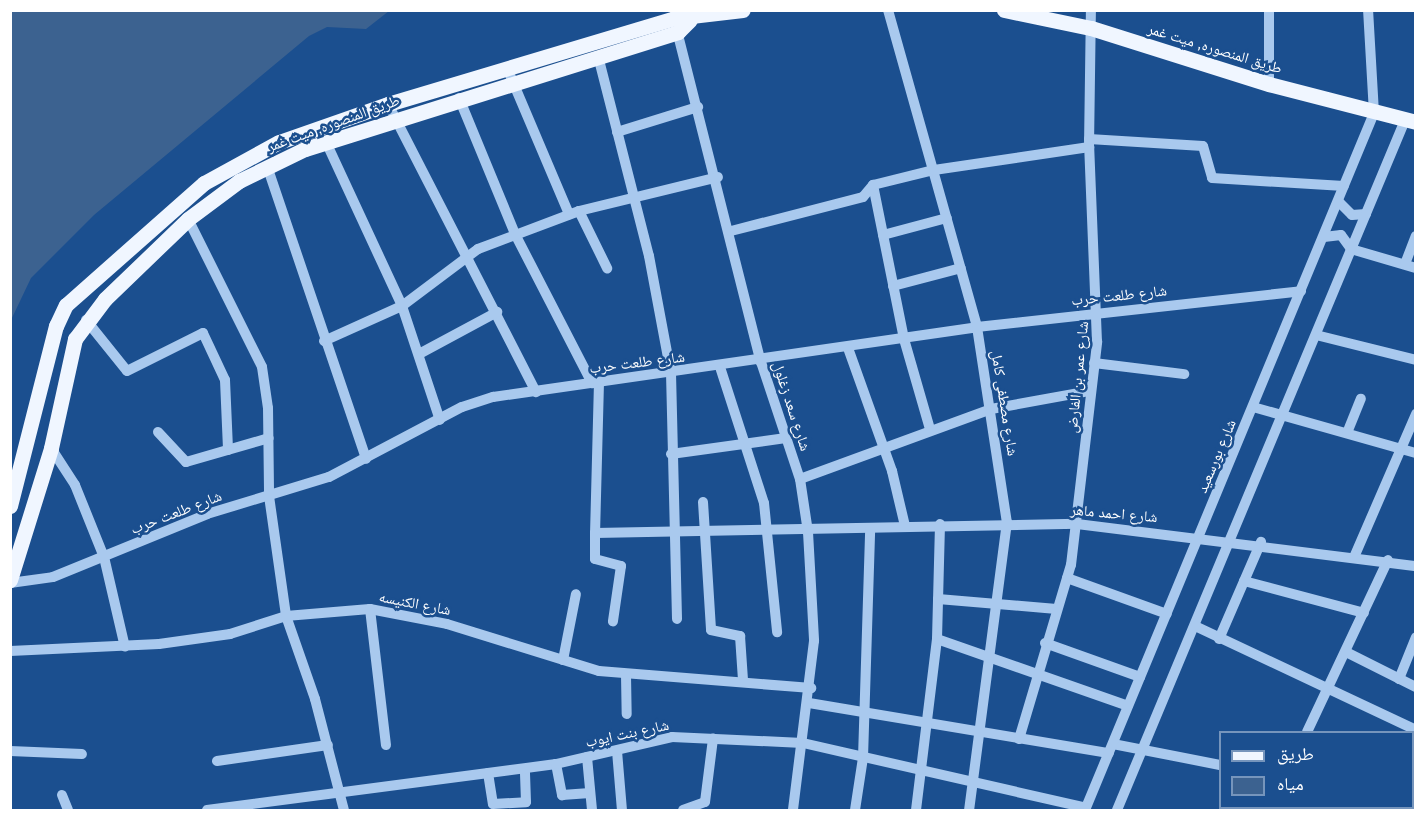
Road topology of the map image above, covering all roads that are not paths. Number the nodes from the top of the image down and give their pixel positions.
1 (743, 10) edge
2 (888, 10) edge
3 (1004, 10) edge
4 (1091, 10) edge
5 (1269, 10) edge
6 (1368, 10) edge
7 (717, 13) edge
8 (676, 25) junction
9 (1090, 28) junction
10 (598, 56) junction
11 (510, 75) junction
12 (1269, 84) junction
13 (459, 98) junction
14 (388, 104) junction
15 (698, 107) junction
16 (1374, 113) junction
17 (396, 118) junction
18 (1410, 121) edge
19 (617, 132) junction
20 (326, 142) junction
21 (1089, 143) junction
22 (267, 166) junction
23 (934, 170) junction
24 (718, 177) junction
25 (873, 185) junction
26 (1344, 186) junction
27 (633, 198) junction
28 (1339, 201) junction
29 (574, 212) junction
30 (1366, 214) junction
31 (947, 218) junction
32 (188, 219) junction
33 (730, 231) junction
34 (515, 234) junction
35 (883, 235) junction
36 (1416, 236) edge
37 (1324, 237) junction
38 (1351, 249) junction
39 (467, 257) junction
40 (1410, 266) edge
41 (607, 268) dead end
42 (961, 268) junction
43 (893, 286) junction
44 (1301, 291) junction
45 (402, 306) junction
46 (1099, 311) junction
47 (497, 312) junction
48 (87, 320) junction
49 (977, 327) junction
50 (1316, 335) junction
51 (904, 339) junction
52 (324, 341) junction
53 (848, 348) junction
54 (418, 354) junction
55 (1416, 360) edge
56 (761, 362) junction
57 (1094, 363) junction
58 (720, 367) junction
59 (671, 373) junction
60 (1184, 374) dead end
61 (595, 382) junction
62 (1090, 391) junction
63 (536, 392) junction
64 (1361, 399) dead end
65 (1253, 406) junction
66 (991, 409) junction
67 (1416, 414) edge
68 (1282, 417) junction
69 (440, 420) junction
70 (930, 429) junction
71 (158, 432) dead end
72 (1347, 433) junction
73 (269, 438) junction
74 (786, 438) junction
75 (746, 444) junction
76 (883, 447) junction
77 (51, 448) junction
78 (1397, 448) junction
79 (228, 450) junction
80 (1416, 453) edge
81 (671, 454) junction
82 (366, 459) junction
83 (800, 479) junction
84 (269, 496) junction
85 (704, 502) dead end
86 (10, 506) edge
87 (1008, 522) junction
88 (940, 524) junction
89 (1077, 524) junction
90 (905, 526) junction
91 (870, 528) junction
92 (671, 532) junction
93 (704, 532) junction
94 (768, 532) junction
95 (808, 532) junction
96 (595, 533) junction
97 (1199, 536) junction
98 (1231, 539) junction
99 (1261, 542) junction
100 (1355, 555) junction
101 (104, 557) junction
102 (1388, 560) junction
103 (1416, 566) edge
104 (1067, 578) junction
105 (1244, 581) junction
106 (10, 582) edge
107 (576, 594) dead end
108 (938, 599) junction
109 (998, 602) junction
110 (370, 609) junction
111 (1057, 609) junction
112 (1364, 613) junction
113 (1167, 614) junction
114 (286, 616) junction
115 (677, 619) dead end
116 (613, 621) dead end
117 (1195, 626) junction
118 (777, 632) dead end
119 (1416, 637) edge
120 (937, 639) junction
121 (1219, 639) junction
122 (1045, 643) junction
123 (125, 647) junction
124 (10, 651) edge
125 (1346, 652) junction
126 (991, 659) junction
127 (563, 660) junction
128 (1035, 674) junction
129 (626, 675) junction
130 (1140, 677) junction
131 (1399, 679) junction
132 (743, 680) junction
133 (1416, 687) edge
134 (811, 688) junction
135 (1327, 691) junction
136 (809, 704) junction
137 (1128, 706) junction
138 (627, 714) dead end
139 (865, 715) junction
140 (929, 724) junction
141 (1412, 730) edge
142 (1307, 731) edge
143 (980, 732) junction
144 (712, 739) junction
145 (1019, 739) junction
146 (803, 743) junction
147 (328, 745) junction
148 (386, 745) dead end
149 (1111, 749) junction
150 (617, 750) junction
151 (1143, 750) junction
152 (10, 751) edge
153 (82, 754) dead end
154 (587, 757) junction
155 (863, 758) junction
156 (217, 761) dead end
157 (556, 764) junction
158 (1219, 765) edge
159 (525, 769) junction
160 (922, 772) junction
161 (488, 773) junction
162 (974, 784) junction
163 (590, 793) junction
164 (62, 795) dead end
165 (342, 796) junction
166 (296, 805) edge
167 (249, 808) edge
168 (1086, 809) edge
169 (69, 810) edge
170 (207, 810) edge
171 (344, 810) edge
172 (592, 810) edge
173 (622, 810) edge
174 (683, 810) edge
175 (793, 810) edge
176 (855, 810) edge
177 (916, 810) edge
178 (969, 810) edge
179 (1117, 810) edge

1 - 7 main road, طريق المنصوره, ميت غمر
2 - 23 street, شارع مصطفى كامل
3 - 9 main road, طريق المنصوره, ميت غمر
4 - 9 street, شارع عمر بن الفارض
5 - 12 street
6 - 16 street
7 - 8 main road, طريق المنصوره, ميت غمر
8 - 10 main road, طريق المنصوره, ميت غمر
8 - 11 main road, طريق المنصوره, ميت غمر
8 - 15 street, شارع سعد زغلول
9 - 12 main road, طريق المنصوره, ميت غمر
9 - 21 street, شارع عمر بن الفارض
10 - 11 main road, طريق المنصوره, ميت غمر
10 - 19 street
11 - 13 main road, طريق المنصوره, ميت غمر
11 - 14 main road, طريق المنصوره, ميت غمر
11 - 29 street
12 - 16 main road, طريق المنصوره, ميت غمر
13 - 17 main road, طريق المنصوره, ميت غمر
13 - 34 street
14 - 17 street
14 - 86 main road, طريق المنصوره, ميت غمر
15 - 19 street
15 - 24 street, شارع سعد زغلول
16 - 18 main road, طريق المنصوره, ميت غمر
16 - 26 street, شارع بورسعيد
17 - 20 main road, طريق المنصوره, ميت غمر
17 - 39 street
18 - 30 street
19 - 27 street
20 - 22 main road, طريق المنصوره, ميت غمر
20 - 45 street
21 - 23 street
21 - 26 street
21 - 46 street, شارع عمر بن الفارض
22 - 32 main road, طريق المنصوره, ميت غمر
22 - 52 street
23 - 25 street
23 - 31 street, شارع مصطفى كامل
24 - 27 street
24 - 33 street, شارع سعد زغلول
25 - 33 street
25 - 35 street
26 - 28 street, شارع بورسعيد
27 - 29 street
27 - 59 street
28 - 30 street
28 - 37 street, شارع بورسعيد
29 - 34 street
29 - 41 street
30 - 38 street
31 - 35 street
31 - 42 street, شارع مصطفى كامل
32 - 48 main road, طريق المنصوره, ميت غمر
32 - 73 street
33 - 56 street, شارع سعد زغلول
34 - 39 street
34 - 61 street
35 - 43 street
36 - 40 street
37 - 38 street
37 - 44 street, شارع بورسعيد
38 - 40 street
38 - 50 street
39 - 45 street
39 - 47 street
42 - 43 street
42 - 49 street, شارع مصطفى كامل
43 - 51 street
44 - 46 street, شارع طلعت حرب
44 - 65 street, شارع بورسعيد
45 - 52 street
45 - 54 street
46 - 49 street, شارع طلعت حرب
46 - 57 street, شارع عمر بن الفارض
47 - 54 street
47 - 63 street
48 - 77 main road, طريق المنصوره, ميت غمر
48 - 79 street
49 - 51 street, شارع طلعت حرب
49 - 66 street, شارع مصطفى كامل
50 - 55 street
50 - 68 street
51 - 53 street, شارع طلعت حرب
51 - 70 street
52 - 82 street
53 - 56 street, شارع طلعت حرب
53 - 76 street
54 - 69 street
56 - 58 street, شارع طلعت حرب
56 - 74 street, شارع سعد زغلول
57 - 60 street
57 - 62 street, شارع عمر بن الفارض
58 - 59 street, شارع طلعت حرب
58 - 75 street
59 - 61 street, شارع طلعت حرب
59 - 81 street
61 - 63 street, شارع طلعت حرب
61 - 96 street
62 - 66 street
62 - 89 street, شارع عمر بن الفارض
63 - 69 street, شارع طلعت حرب
64 - 72 street
65 - 68 street
65 - 97 street, شارع بورسعيد
66 - 70 street
66 - 87 street, شارع مصطفى كامل
67 - 78 street
68 - 72 street
68 - 98 street
69 - 82 street, شارع طلعت حرب
70 - 76 street
71 - 79 street
72 - 78 street
73 - 79 street
73 - 84 street
74 - 75 street
74 - 83 street, شارع سعد زغلول
75 - 81 street
75 - 94 street
76 - 83 street
76 - 90 street
77 - 101 street
77 - 106 main road, طريق المنصوره, ميت غمر
78 - 80 street
78 - 100 street
81 - 92 street
82 - 84 street, شارع طلعت حرب
83 - 95 street, شارع سعد زغلول
84 - 101 street, شارع طلعت حرب
84 - 114 street
85 - 93 street
87 - 88 street, شارع احمد ماهر
87 - 89 street, شارع احمد ماهر
87 - 109 street, شارع مصطفى كامل
88 - 90 street, شارع احمد ماهر
88 - 108 street
89 - 97 street, شارع احمد ماهر
89 - 104 street, شارع عمر بن الفارض
90 - 91 street, شارع احمد ماهر
91 - 95 street, شارع احمد ماهر
91 - 139 street
92 - 93 street, شارع احمد ماهر
92 - 96 street, شارع احمد ماهر
92 - 115 street
93 - 94 street, شارع احمد ماهر
93 - 132 street
94 - 95 street, شارع احمد ماهر
94 - 118 street
95 - 134 street, شارع سعد زغلول
96 - 116 street
97 - 98 street, شارع احمد ماهر
97 - 113 street, شارع بورسعيد
98 - 99 street, شارع احمد ماهر
98 - 117 street
99 - 100 street, شارع احمد ماهر
99 - 105 street
100 - 102 street, شارع احمد ماهر
101 - 106 street, شارع طلعت حرب
101 - 123 street
102 - 103 street, شارع احمد ماهر
102 - 112 street
104 - 111 street, شارع عمر بن الفارض
104 - 113 street
105 - 112 street
105 - 121 street
107 - 127 street
108 - 109 street
108 - 120 street
109 - 111 street
109 - 126 street, شارع مصطفى كامل
110 - 114 street, شارع الكنيسه
110 - 127 street, شارع الكنيسه
110 - 148 street
111 - 122 street, شارع عمر بن الفارض
112 - 125 street
113 - 130 street, شارع بورسعيد
114 - 123 street, شارع الكنيسه
114 - 147 street
117 - 121 street
117 - 151 street
119 - 131 street
120 - 126 street
120 - 140 street
121 - 135 street
122 - 128 street, شارع عمر بن الفارض
122 - 130 street
123 - 124 street, شارع الكنيسه
125 - 131 street
125 - 135 street
126 - 128 street
126 - 143 street, شارع مصطفى كامل
127 - 129 street, شارع الكنيسه
128 - 137 street
128 - 145 street, شارع عمر بن الفارض
129 - 132 street, شارع الكنيسه
129 - 138 street
130 - 137 street, شارع بورسعيد
131 - 133 street
132 - 134 street, شارع الكنيسه
134 - 136 street, شارع سعد زغلول
135 - 141 street
135 - 142 street
136 - 139 street
136 - 146 street, شارع سعد زغلول
137 - 149 street, شارع بورسعيد
139 - 140 street
139 - 155 street
140 - 143 street
140 - 160 street
143 - 145 street
143 - 162 street, شارع مصطفى كامل
144 - 146 street, شارع بنت ايوب
144 - 150 street, شارع بنت ايوب
144 - 174 street
145 - 149 street
146 - 155 street, شارع بنت ايوب
146 - 175 street, شارع سعد زغلول
147 - 156 street
147 - 165 street
149 - 151 street
149 - 168 street, شارع بورسعيد
150 - 154 street, شارع بنت ايوب
150 - 173 street
151 - 158 street
151 - 179 street
152 - 153 street
154 - 157 street, شارع بنت ايوب
154 - 163 street
155 - 160 street, شارع بنت ايوب
155 - 176 street
157 - 159 street, شارع بنت ايوب
157 - 163 street
159 - 161 street, شارع بنت ايوب
159 - 161 street
160 - 162 street, شارع بنت ايوب
160 - 177 street
161 - 165 street, شارع بنت ايوب
162 - 168 street, شارع بنت ايوب
162 - 178 street, شارع مصطفى كامل
163 - 172 street
164 - 169 street
165 - 166 street, شارع بنت ايوب
165 - 171 street
166 - 167 street, شارع بنت ايوب
167 - 170 street, شارع بنت ايوب

